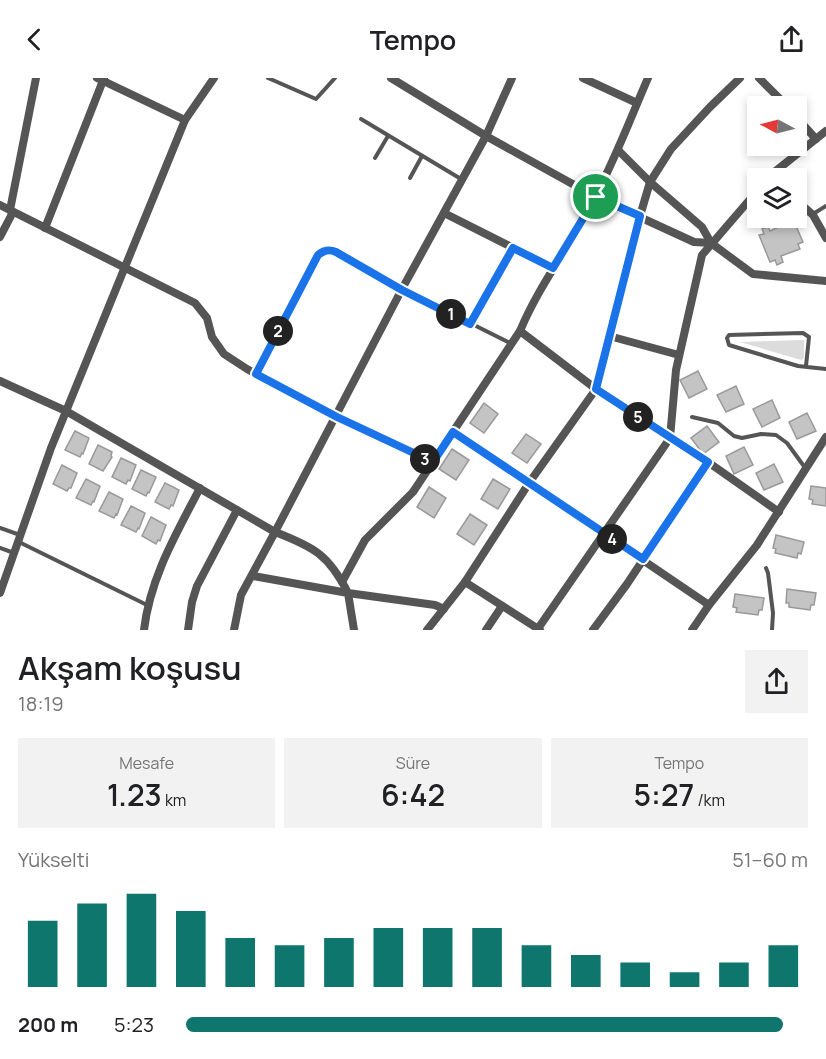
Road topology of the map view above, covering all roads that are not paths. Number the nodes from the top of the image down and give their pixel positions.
1 (36, 78) edge
2 (214, 78) edge
3 (268, 78) edge
4 (335, 78) edge
5 (391, 78) edge
6 (512, 78) edge
7 (583, 78) edge
8 (648, 78) edge
9 (740, 78) edge
10 (759, 78) edge
11 (101, 79) edge
12 (777, 96) edge
13 (638, 103) junction
14 (361, 119) dead end
15 (185, 120) junction
16 (807, 129) edge
17 (826, 131) edge
18 (388, 135) junction
19 (486, 136) junction
20 (816, 139) junction
21 (618, 150) junction
22 (423, 156) junction
23 (375, 158) dead end
24 (782, 168) edge
25 (410, 178) dead end
26 (462, 179) junction
27 (651, 182) junction
28 (596, 197) junction
29 (747, 202) edge
30 (0, 206) edge
31 (826, 206) edge
32 (807, 210) edge
33 (12, 211) junction
34 (444, 213) junction
35 (813, 215) junction
36 (640, 216) junction
37 (45, 228) junction
38 (0, 237) edge
39 (826, 238) edge
40 (711, 243) junction
41 (513, 248) junction
42 (553, 268) junction
43 (125, 270) junction
44 (826, 281) edge
45 (402, 290) junction
46 (470, 324) junction
47 (520, 331) junction
48 (609, 336) junction
49 (512, 344) junction
50 (679, 355) junction
51 (806, 366) junction
52 (826, 369) edge
53 (256, 374) junction
54 (0, 381) edge
55 (596, 389) junction
56 (66, 411) junction
57 (337, 417) junction
58 (692, 417) dead end
59 (453, 432) junction
60 (826, 437) edge
61 (670, 438) junction
62 (433, 462) junction
63 (708, 462) junction
64 (807, 469) junction
65 (529, 483) junction
66 (200, 488) junction
67 (237, 510) junction
68 (778, 512) junction
69 (0, 528) edge
70 (275, 532) junction
71 (603, 534) junction
72 (19, 538) junction
73 (0, 548) edge
74 (14, 553) junction
75 (643, 559) junction
76 (766, 568) dead end
77 (253, 576) junction
78 (342, 582) junction
79 (465, 582) junction
80 (0, 593) edge
81 (348, 593) junction
82 (147, 605) junction
83 (709, 605) junction
84 (502, 606) junction
85 (444, 609) junction
86 (144, 630) edge
87 (188, 630) edge
88 (234, 630) edge
89 (354, 630) edge
90 (427, 630) edge
91 (486, 630) edge
92 (539, 630) edge
93 (593, 630) edge
94 (692, 630) edge
95 (772, 630) edge

1 - 33 street
2 - 15 street
3 - 4 lane
5 - 19 street
6 - 19 street
7 - 13 street
8 - 13 street
9 - 27 street
10 - 12 street
11 - 15 street
11 - 37 street
13 - 21 street
14 - 18 lane
15 - 43 street
16 - 20 street
17 - 20 street
18 - 22 lane
18 - 23 lane
19 - 26 street
19 - 28 street
20 - 24 street
21 - 27 street
21 - 28 street
22 - 25 lane
22 - 26 lane
26 - 34 street
27 - 36 street
27 - 40 street
28 - 36 street
28 - 42 street
29 - 40 street
30 - 33 street
31 - 35 lane
32 - 35 street
33 - 37 street
33 - 38 street
34 - 41 street
34 - 45 street
35 - 39 street
36 - 40 street
36 - 48 street
37 - 43 street
40 - 44 street
40 - 50 street
41 - 42 street
41 - 46 lane
42 - 47 street
43 - 53 street
43 - 56 street
45 - 46 lane
45 - 53 lane
45 - 57 street
46 - 49 lane
47 - 49 street
47 - 55 street
48 - 50 street
48 - 55 street
49 - 59 street
50 - 61 street
51 - 51 lane
51 - 52 lane
53 - 57 street
54 - 56 street
55 - 61 street
55 - 65 street
56 - 66 street
56 - 72 street
57 - 62 street
57 - 70 street
58 - 64 lane
59 - 62 street
59 - 65 lane
60 - 64 street
61 - 63 street
61 - 71 street
62 - 78 street
63 - 68 street
63 - 75 street
64 - 68 street
65 - 71 street
65 - 79 street
66 - 67 street
66 - 82 street
67 - 70 street
67 - 87 street
68 - 83 street
69 - 72 lane
70 - 77 street
70 - 78 street
71 - 75 street
71 - 92 street
72 - 74 street
72 - 82 lane
73 - 74 lane
74 - 80 street
75 - 83 street
75 - 93 street
76 - 95 lane
77 - 81 street
77 - 88 street
78 - 81 street
79 - 84 street
79 - 85 street
81 - 85 street
81 - 89 street
82 - 86 street
83 - 94 street
84 - 91 street
84 - 92 street
85 - 90 street

